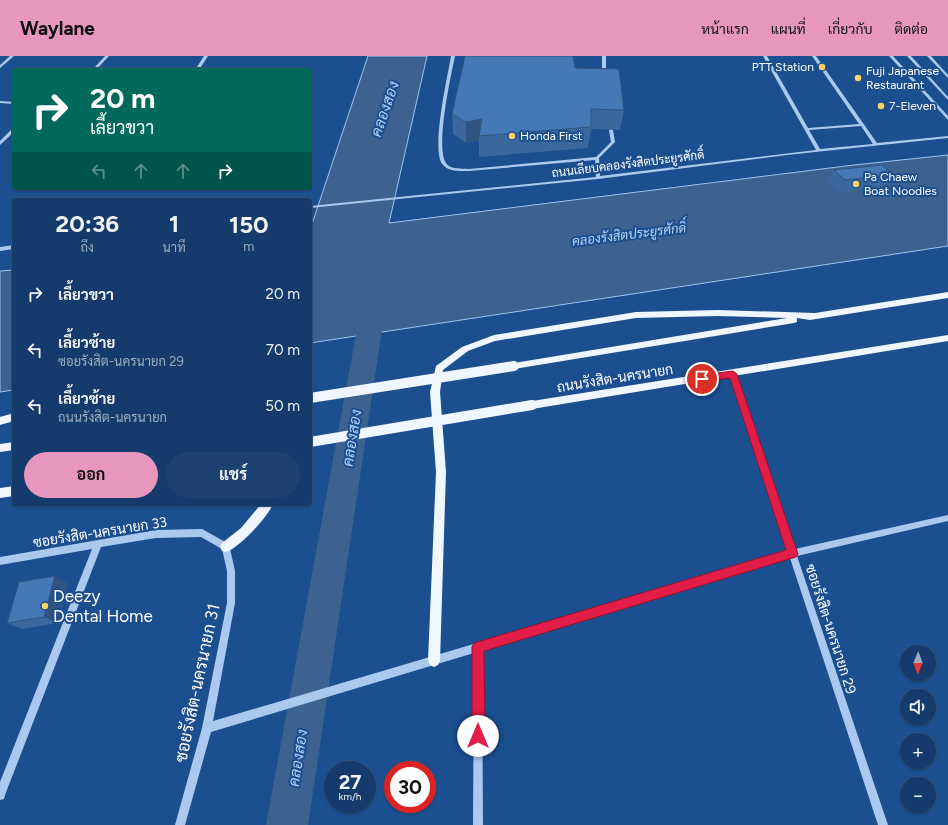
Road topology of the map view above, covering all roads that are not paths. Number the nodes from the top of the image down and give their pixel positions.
1 (12, 56) edge
2 (107, 56) edge
3 (206, 56) edge
4 (453, 56) edge
5 (604, 56) edge
6 (765, 56) edge
7 (814, 56) edge
8 (891, 56) edge
9 (909, 56) edge
10 (929, 56) edge
11 (0, 67) edge
12 (96, 68) edge
13 (198, 68) edge
14 (948, 77) edge
15 (605, 82) edge
16 (948, 99) edge
17 (0, 102) edge
18 (7, 102) junction
19 (12, 103) edge
20 (0, 109) edge
21 (948, 119) edge
22 (863, 125) junction
23 (807, 129) junction
24 (611, 130) edge
25 (12, 132) edge
26 (948, 137) edge
27 (0, 144) edge
28 (876, 144) junction
29 (819, 150) junction
30 (597, 158) junction
31 (598, 178) junction
32 (313, 207) edge
33 (12, 247) edge
34 (0, 249) edge
35 (948, 295) edge
36 (816, 316) junction
37 (948, 338) edge
38 (733, 374) junction
39 (312, 398) edge
40 (12, 418) edge
41 (0, 421) edge
42 (312, 442) edge
43 (12, 446) edge
44 (0, 448) edge
45 (12, 490) edge
46 (0, 493) edge
47 (266, 506) edge
48 (948, 518) edge
49 (98, 544) junction
50 (226, 547) junction
51 (793, 554) junction
52 (0, 561) edge
53 (478, 647) junction
54 (434, 661) junction
55 (207, 728) junction
56 (1, 791) edge
57 (180, 825) edge
58 (478, 825) edge
59 (883, 825) edge

1 - 11 street
2 - 12 street
3 - 13 street
4 - 30 street
5 - 15 street
6 - 23 street
7 - 22 street
8 - 21 street
9 - 16 street
10 - 14 street
17 - 18 street
18 - 19 street
18 - 20 street
22 - 23 street
22 - 28 street
23 - 29 street
24 - 30 street
25 - 27 street
26 - 28 street, ถนนเลียบคลองรังสิตประยูรศักดิ์
28 - 29 street, ถนนเลียบคลองรังสิตประยูรศักดิ์
29 - 31 street, ถนนเลียบคลองรังสิตประยูรศักดิ์
30 - 31 street
31 - 32 street, ถนนเลียบคลองรังสิตประยูรศักดิ์
33 - 34 street
35 - 36 main road, ถนนรังสิต-นครนายก
36 - 39 main road, ถนนรังสิต-นครนายก, bridge
36 - 54 main road
37 - 38 main road, ถนนรังสิต-นครนายก
38 - 42 main road, ถนนรังสิต-นครนายก, bridge
38 - 51 street, ซอยรังสิต-นครนายก 29
40 - 41 main road
43 - 44 main road
45 - 46 main road
47 - 50 main road
48 - 51 street
49 - 50 street, ซอยรังสิต-นครนายก 33
49 - 52 street, ซอยรังสิต-นครนายก 33
49 - 56 street
50 - 55 street, ซอยรังสิต-นครนายก 31
51 - 53 street
51 - 59 street, ซอยรังสิต-นครนายก 29
53 - 54 street
53 - 58 street
54 - 55 street
55 - 57 street, ซอยรังสิต-นครนายก 31

